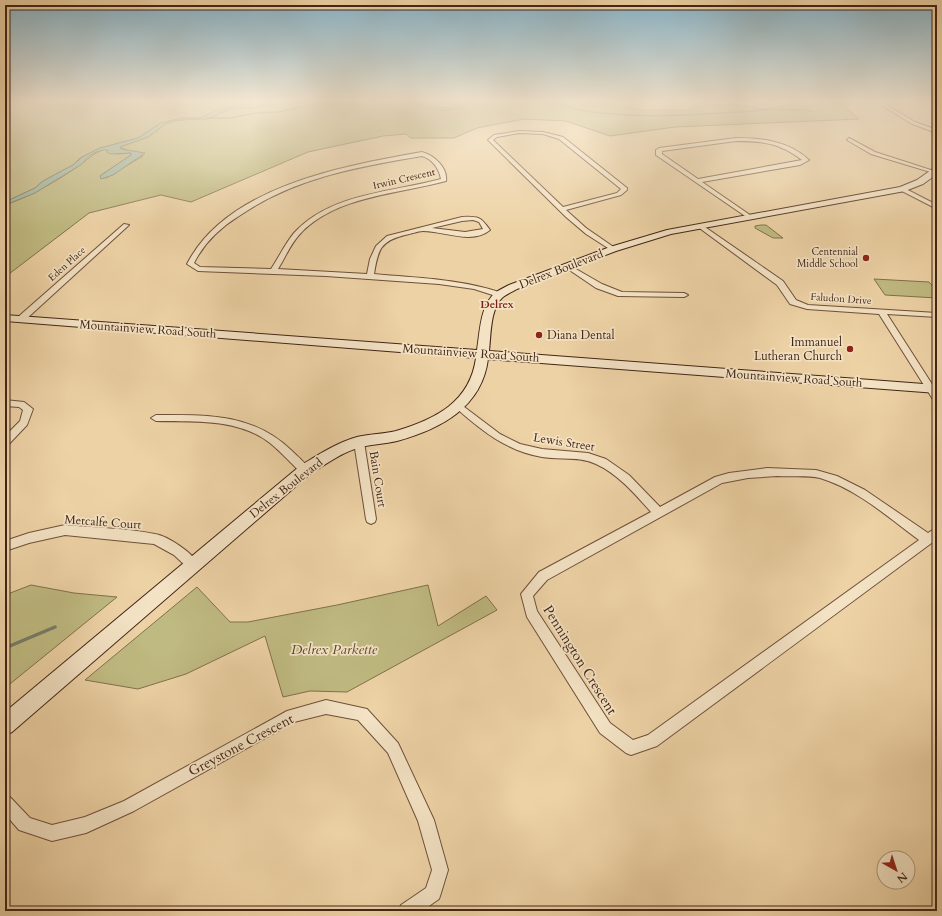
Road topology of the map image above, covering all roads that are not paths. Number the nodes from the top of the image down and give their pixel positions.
1 (494, 144) edge
2 (568, 144) edge
3 (711, 144) edge
4 (777, 144) edge
5 (858, 144) edge
6 (936, 172) edge
7 (697, 180) junction
8 (902, 189) junction
9 (937, 207) edge
10 (562, 209) junction
11 (748, 216) junction
12 (126, 225) dead end
13 (700, 226) junction
14 (424, 229) junction
15 (613, 249) junction
16 (567, 266) junction
17 (274, 270) junction
18 (370, 276) junction
19 (498, 295) junction
20 (684, 295) dead end
21 (882, 312) junction
22 (937, 315) edge
23 (5, 318) edge
24 (21, 319) junction
25 (482, 354) junction
26 (933, 388) edge
27 (937, 399) edge
28 (5, 402) edge
29 (459, 406) junction
30 (156, 418) dead end
31 (5, 442) edge
32 (359, 442) junction
33 (305, 470) junction
34 (658, 512) junction
35 (371, 519) dead end
36 (932, 536) edge
37 (5, 546) edge
38 (192, 564) junction
39 (5, 725) edge
40 (5, 802) edge
41 (407, 911) edge

1 - 10 street
2 - 10 street
3 - 7 street
4 - 7 street
5 - 6 street
6 - 8 street, Delrex Boulevard
7 - 11 street
8 - 9 street
8 - 11 street, Delrex Boulevard
10 - 15 street
11 - 13 street, Delrex Boulevard
12 - 24 street, Eden Place
13 - 15 street, Delrex Boulevard
13 - 21 street, Faludon Drive
14 - 14 street
14 - 18 street
15 - 16 street, Delrex Boulevard
16 - 19 street, Delrex Boulevard
16 - 20 street
17 - 17 street, Irwin Crescent
17 - 18 street, Irwin Crescent
18 - 19 street, Irwin Crescent
19 - 25 street, Delrex Boulevard
21 - 22 street, Faludon Drive
21 - 26 street
23 - 24 street, Mountainview Road South
24 - 25 street, Mountainview Road South
25 - 26 street, Mountainview Road South
25 - 29 street, Delrex Boulevard
26 - 27 street
28 - 31 street
29 - 32 street, Delrex Boulevard
29 - 34 street, Lewis Street
30 - 33 street
32 - 33 street, Delrex Boulevard
32 - 35 street, Bain Court
33 - 38 street, Delrex Boulevard
34 - 36 street, Pennington Crescent
34 - 36 street, Pennington Crescent
37 - 38 street, Metcalfe Court
38 - 39 street, Delrex Boulevard
40 - 41 street, Greystone Crescent

